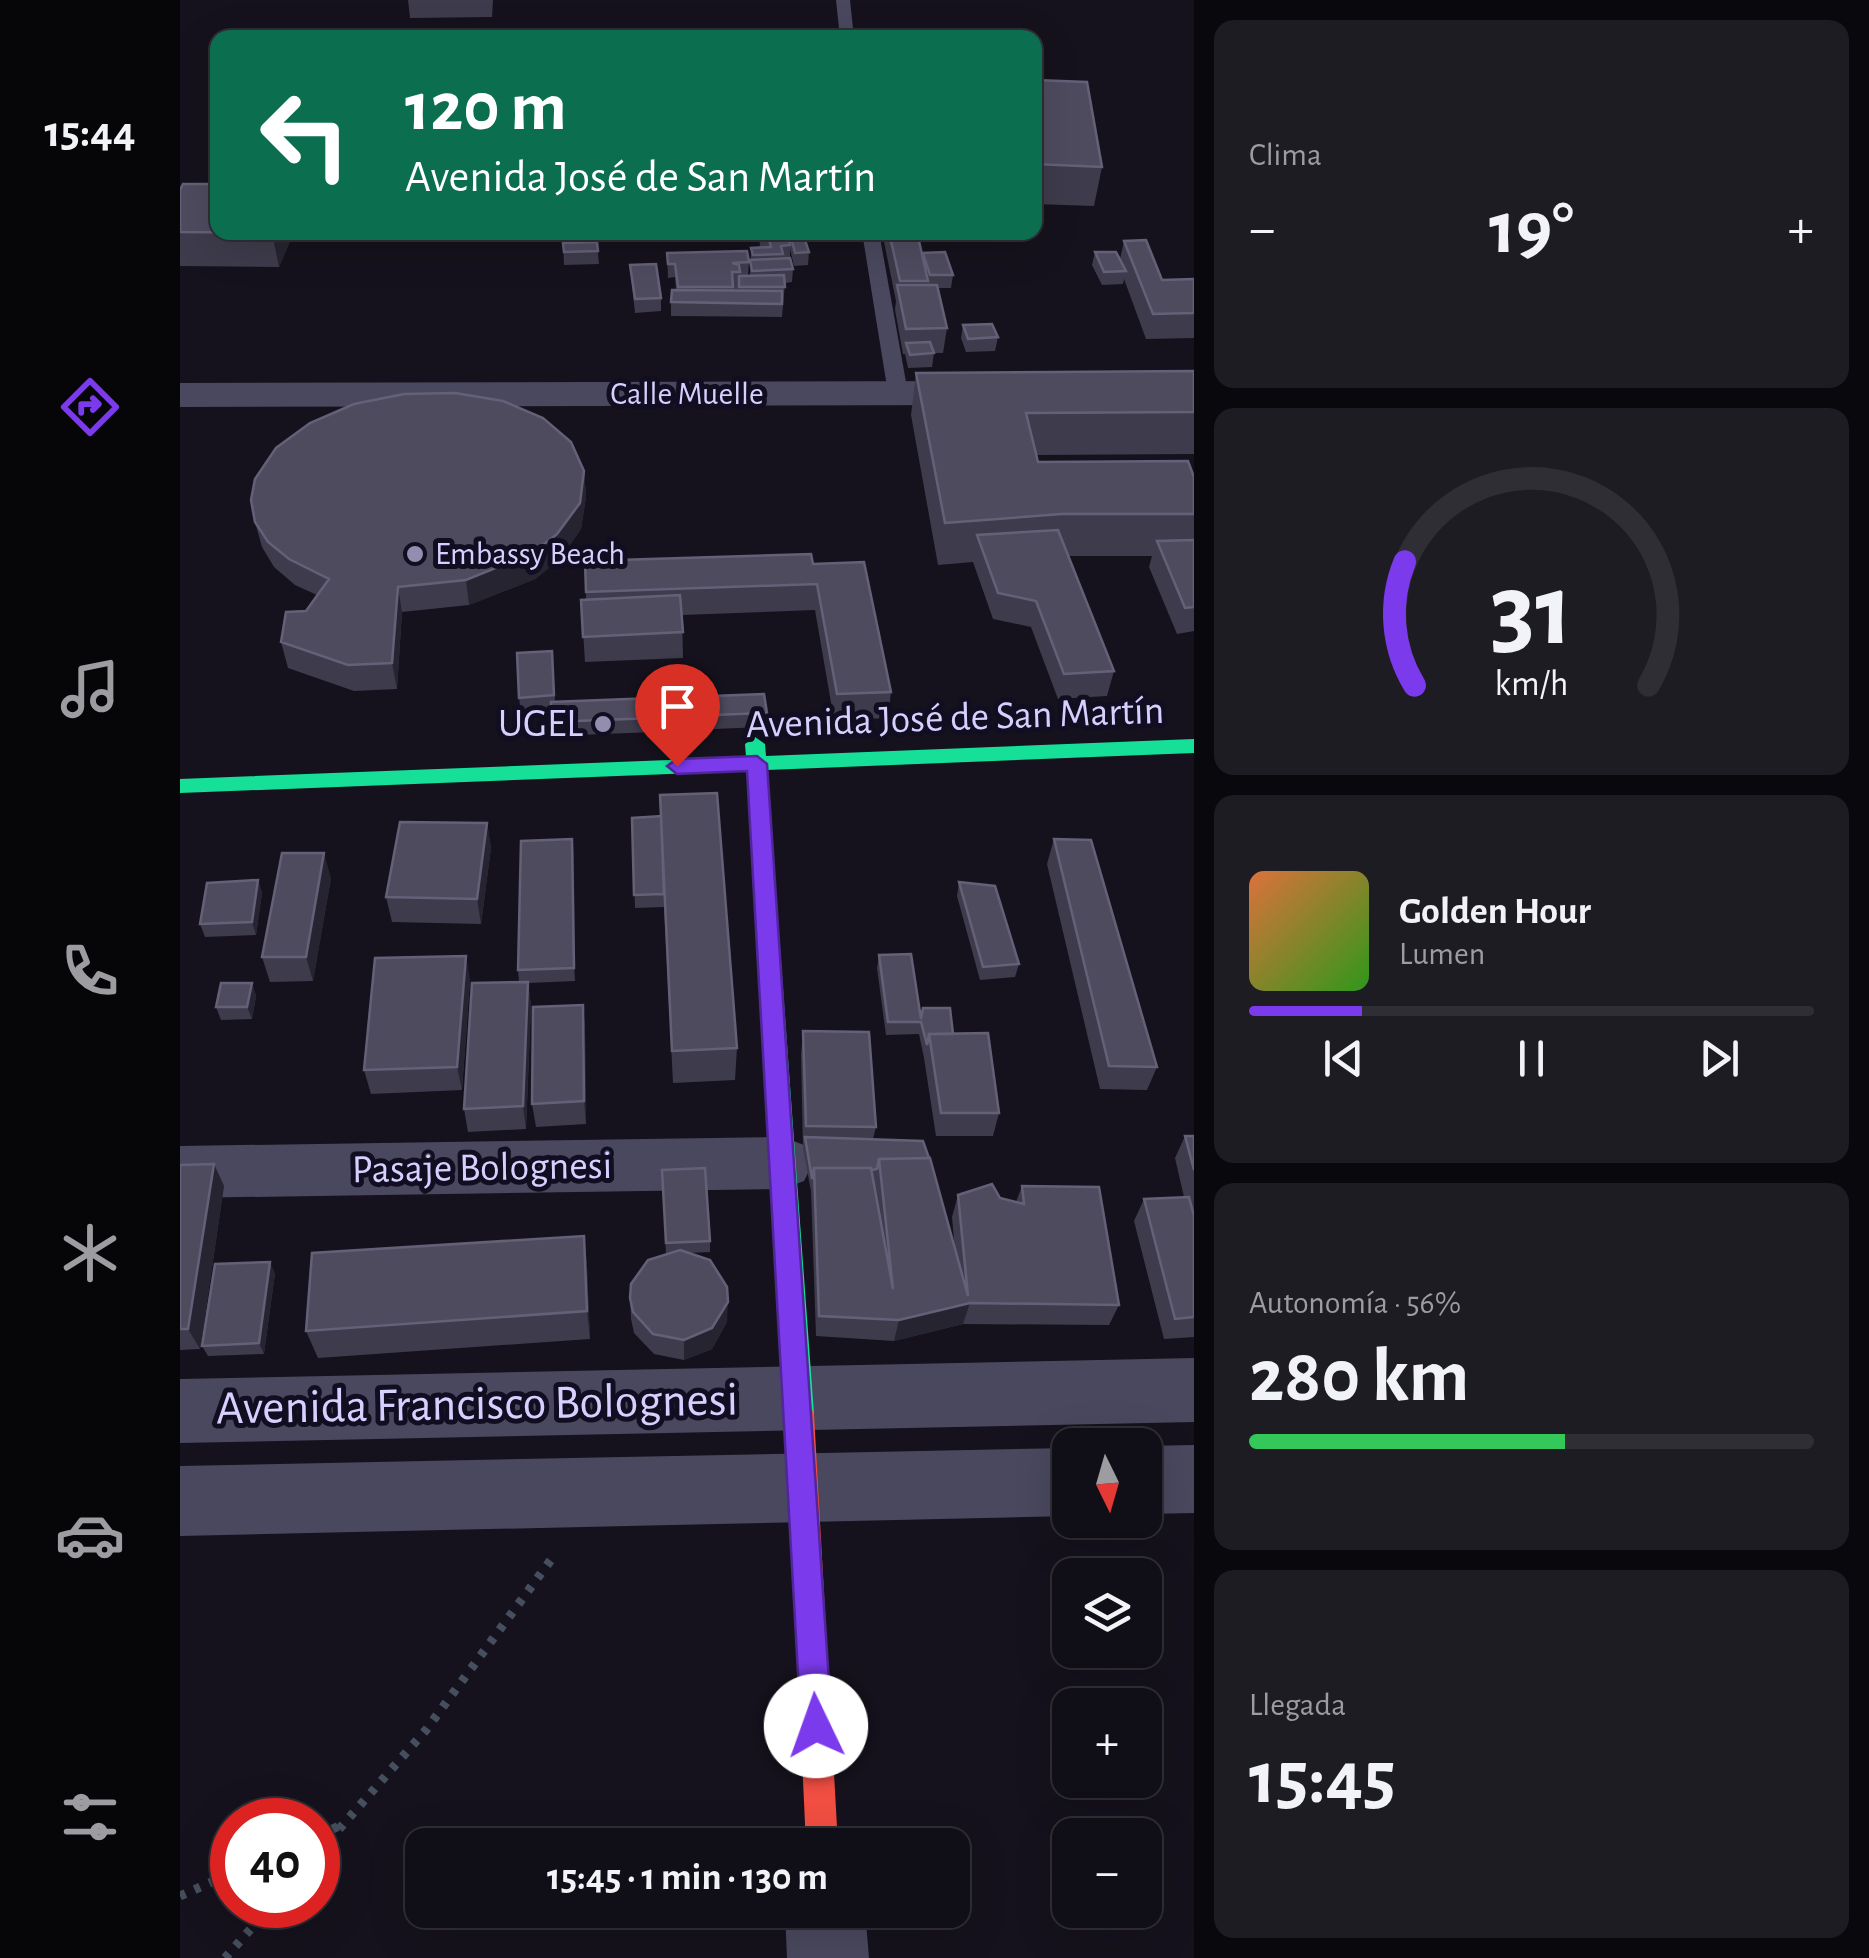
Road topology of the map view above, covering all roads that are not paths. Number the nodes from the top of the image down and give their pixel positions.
1 (843, 0) edge
2 (846, 30) edge
3 (871, 240) edge
4 (898, 393) junction
5 (1016, 393) edge
6 (180, 395) edge
7 (1194, 746) edge
8 (756, 754) junction
9 (180, 786) edge
10 (783, 1163) junction
11 (180, 1172) edge
12 (1194, 1390) edge
13 (798, 1398) junction
14 (180, 1412) edge
15 (1194, 1479) edge
16 (1162, 1480) edge
17 (1052, 1482) edge
18 (804, 1487) junction
19 (180, 1502) edge
20 (821, 1828) edge
21 (826, 1928) edge
22 (828, 1958) edge

1 - 2 lane
3 - 4 lane
4 - 5 street, Calle Muelle
4 - 6 street, Calle Muelle
7 - 8 main road, Avenida José de San Martín
8 - 9 main road, Avenida José de San Martín
8 - 10 main road
10 - 11 street, Pasaje Bolognesi
10 - 13 main road
12 - 13 street, Avenida Francisco Bolognesi
13 - 14 street, Avenida Francisco Bolognesi
13 - 18 main road
15 - 16 street
17 - 18 street, Avenida Francisco Bolognesi
18 - 19 street, Avenida Francisco Bolognesi
18 - 20 main road
21 - 22 street

